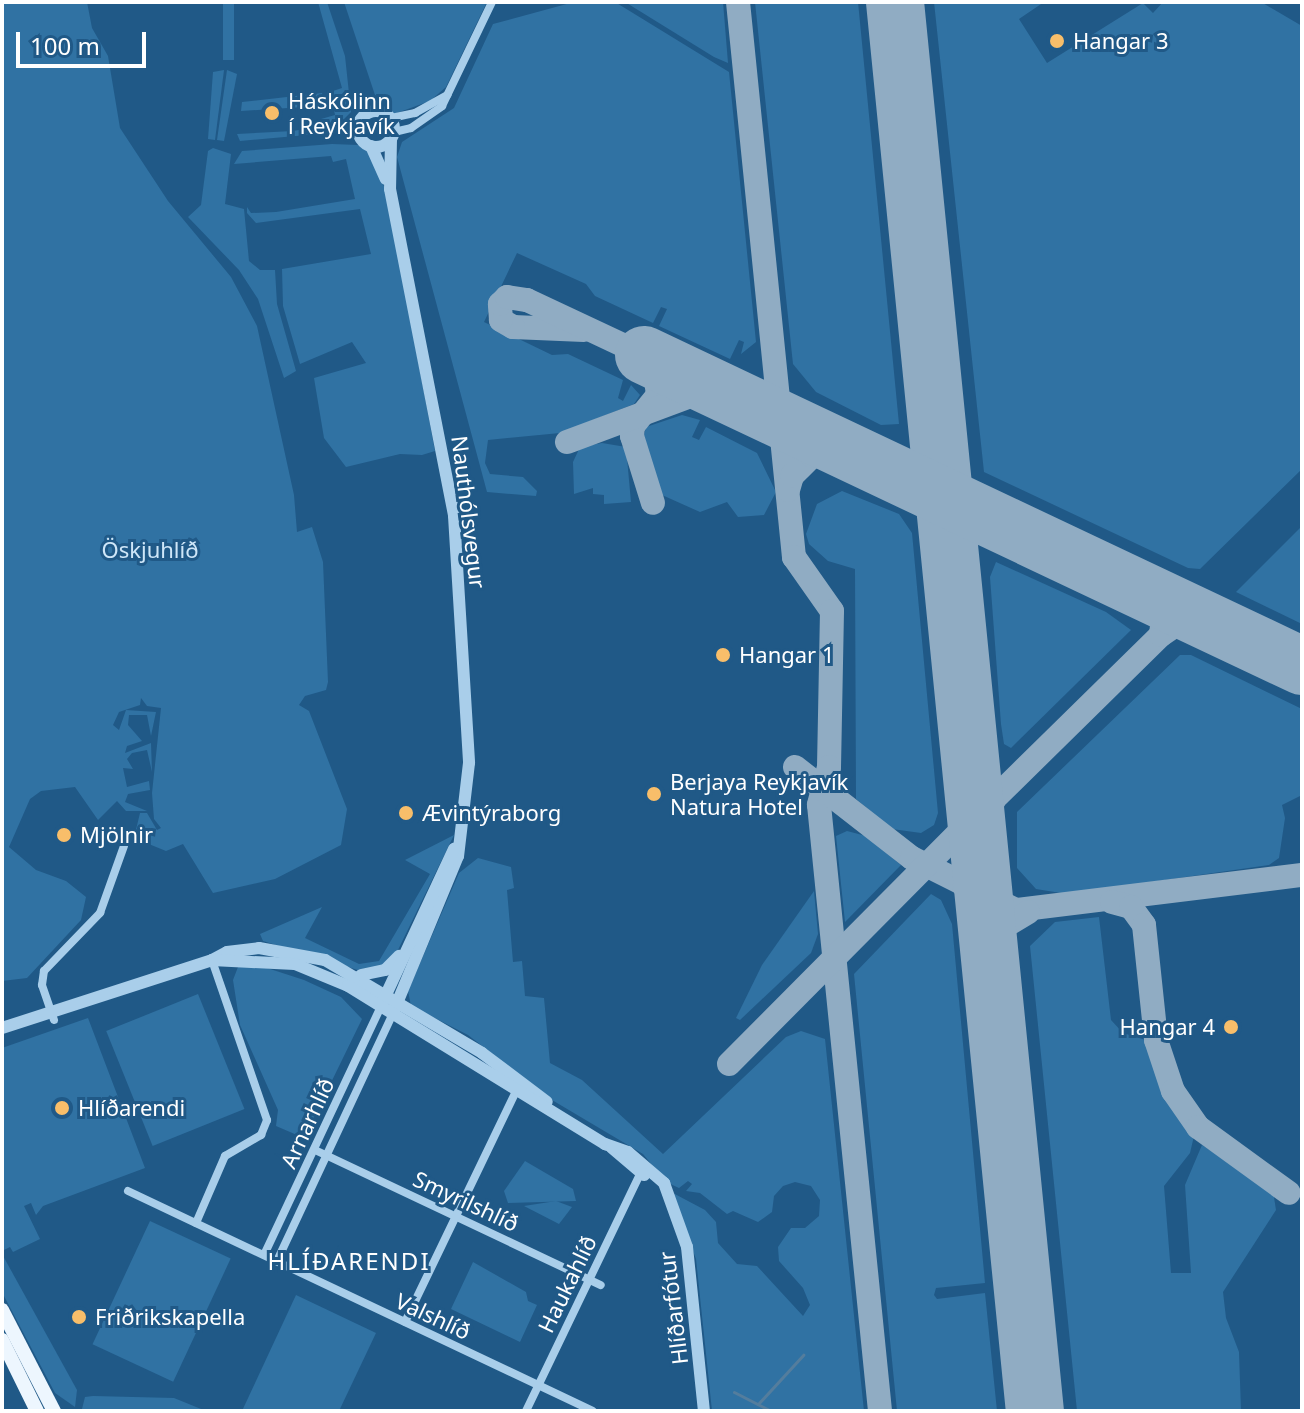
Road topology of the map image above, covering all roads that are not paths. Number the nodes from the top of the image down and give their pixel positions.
1 (492, 2) edge
2 (448, 95) junction
3 (391, 118) junction
4 (392, 136) junction
5 (371, 146) junction
6 (390, 189) junction
7 (459, 843) junction
8 (124, 846) dead end
9 (411, 941) junction
10 (212, 960) junction
11 (358, 975) junction
12 (387, 992) junction
13 (400, 1000) junction
14 (381, 1006) junction
15 (393, 1013) junction
16 (53, 1016) junction
17 (2, 1028) edge
18 (2, 1036) edge
19 (516, 1091) junction
20 (560, 1116) junction
21 (611, 1147) junction
22 (315, 1150) junction
23 (326, 1155) junction
24 (641, 1172) junction
25 (128, 1191) dead end
26 (672, 1202) junction
27 (454, 1215) junction
28 (196, 1223) junction
29 (264, 1255) junction
30 (277, 1261) junction
31 (589, 1280) junction
32 (601, 1285) dead end
33 (2, 1310) edge
34 (405, 1322) junction
35 (2, 1340) edge
36 (538, 1386) junction
37 (46, 1394) junction
38 (37, 1411) edge
39 (54, 1411) edge
40 (67, 1411) edge
41 (526, 1411) edge
42 (593, 1411) edge
43 (704, 1411) edge

1 - 2 street
2 - 3 street
2 - 4 street
3 - 4 street
3 - 5 street
4 - 5 street
4 - 6 street, Nauthólsvegur
5 - 6 street, Nauthólsvegur
6 - 7 street, Nauthólsvegur
7 - 9 street, Nauthólsvegur
7 - 13 street, Nauthólsvegur
8 - 16 street
9 - 11 street
9 - 12 street, Nauthólsvegur
10 - 11 street, Hlíðarfótur
10 - 14 street, Hlíðarfótur
10 - 16 street, Hlíðarfótur
10 - 28 street
11 - 12 street, Hlíðarfótur
12 - 13 street, Hlíðarfótur
12 - 14 street, Nauthólsvegur
13 - 15 street, Nauthólsvegur
13 - 20 street, Hlíðarfótur
14 - 15 street, Hlíðarfótur
14 - 22 street, Arnarhlíð
15 - 19 street, Hlíðarfótur
15 - 23 street, Arnarhlíð
16 - 17 street
16 - 18 street
19 - 20 street, Hlíðarfótur
19 - 27 street
20 - 21 street, Hlíðarfótur
21 - 24 street, Hlíðarfótur
21 - 26 street, Hlíðarfótur
22 - 23 street, Smyrilshlíð
22 - 29 street, Arnarhlíð
23 - 27 street, Smyrilshlíð
23 - 30 street, Arnarhlíð
24 - 26 street, Hlíðarfótur
24 - 31 street, Haukahlíð
25 - 28 street, Valshlíð
26 - 43 street, Hlíðarfótur
27 - 31 street, Smyrilshlíð
27 - 34 street
28 - 29 street, Valshlíð
29 - 30 street, Valshlíð
30 - 34 street, Valshlíð
31 - 32 street, Smyrilshlíð
31 - 36 street, Haukahlíð
33 - 37 main road
34 - 36 street, Valshlíð
35 - 38 main road
36 - 41 street, Haukahlíð
36 - 42 street, Valshlíð
37 - 39 main road
37 - 40 main road

